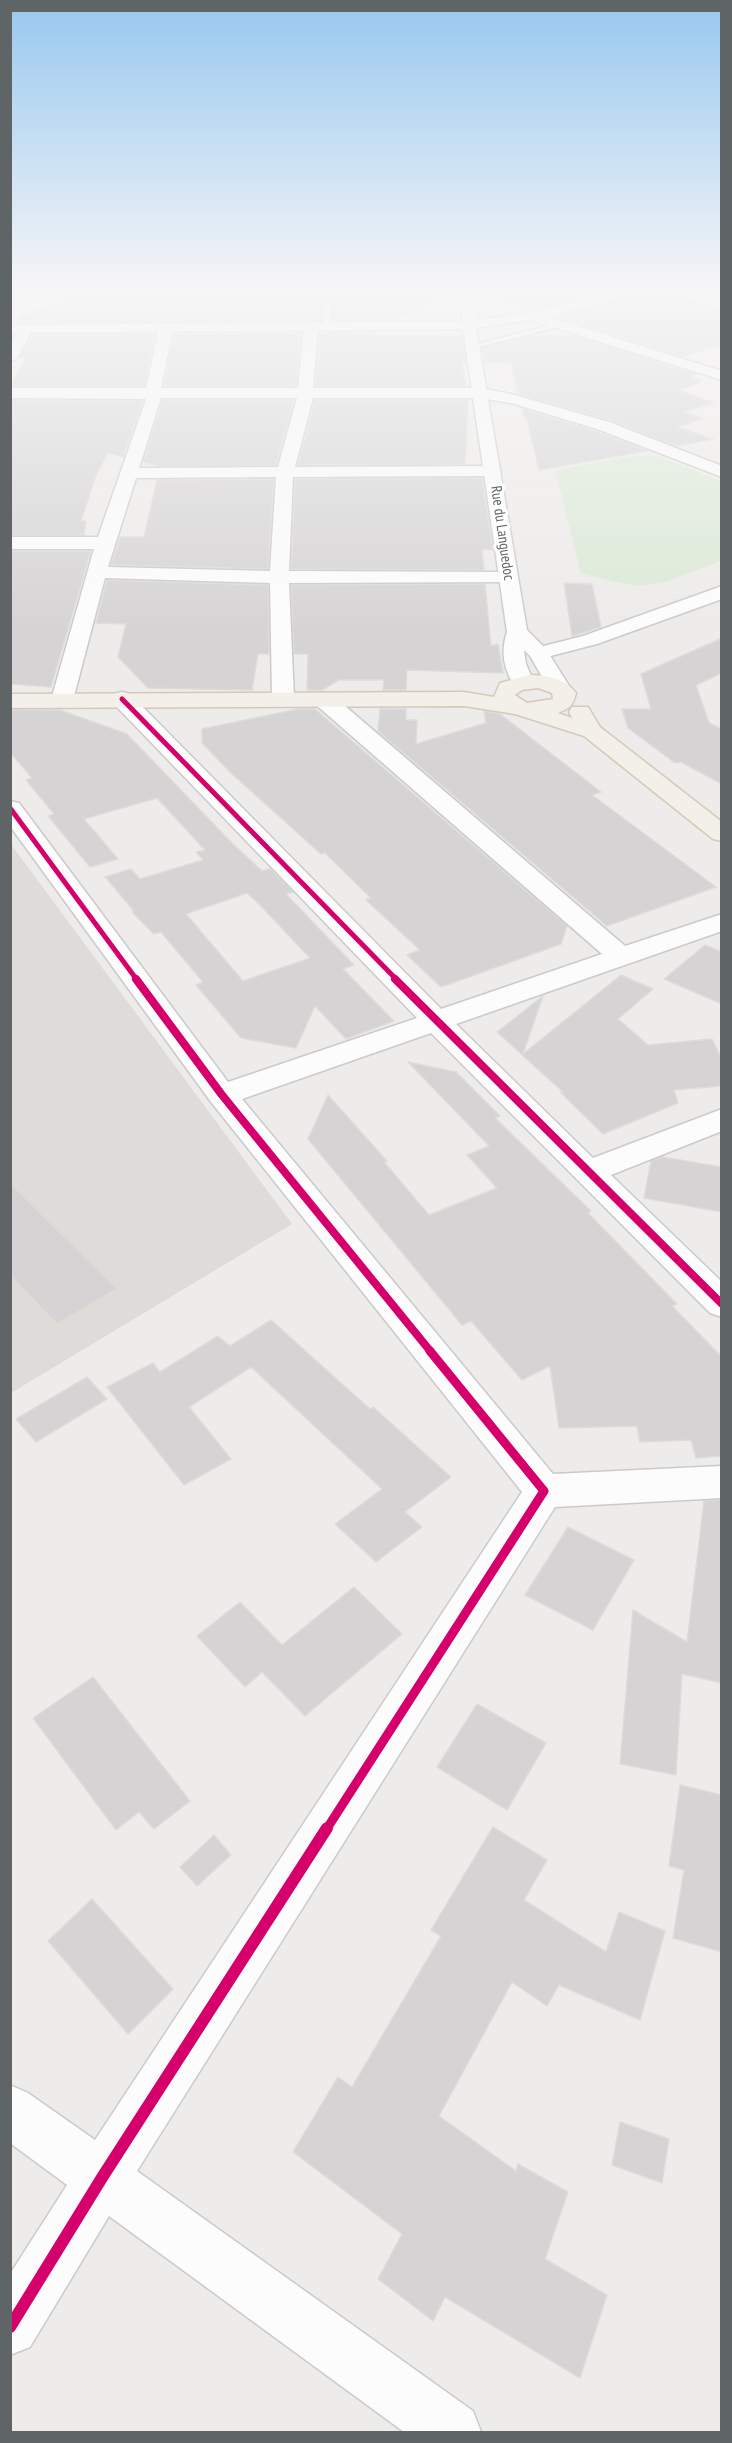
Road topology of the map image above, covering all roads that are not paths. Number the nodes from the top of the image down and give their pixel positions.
1 (152, 405) edge
2 (301, 405) edge
3 (482, 405) edge
4 (539, 405) edge
5 (285, 471) junction
6 (493, 471) junction
7 (722, 472) edge
8 (129, 473) junction
9 (10, 543) edge
10 (105, 543) junction
11 (96, 572) junction
12 (279, 577) junction
13 (508, 578) junction
14 (722, 592) edge
15 (517, 632) junction
16 (540, 652) junction
17 (516, 685) junction
18 (563, 694) junction
19 (122, 699) junction
20 (283, 699) junction
21 (323, 699) junction
22 (464, 699) junction
23 (62, 700) junction
24 (10, 701) edge
25 (523, 709) junction
26 (592, 731) junction
27 (10, 808) edge
28 (718, 827) edge
29 (722, 922) edge
30 (621, 957) junction
31 (437, 1022) junction
32 (222, 1095) junction
33 (722, 1119) edge
34 (588, 1172) junction
35 (722, 1304) edge
36 (722, 1482) edge
37 (544, 1491) junction
38 (10, 2111) edge
39 (103, 2176) junction
40 (10, 2327) edge
41 (452, 2433) edge

1 - 8 street
2 - 5 street
3 - 6 street, Rue du Languedoc
4 - 7 street
5 - 6 street
5 - 8 street
5 - 12 street
6 - 13 street, Rue du Languedoc
8 - 10 street
9 - 10 street
10 - 11 street
11 - 12 street
11 - 23 street
12 - 13 street
12 - 20 street
13 - 15 street, Rue du Languedoc
14 - 16 street
15 - 16 street
15 - 17 street, Rue du Languedoc
16 - 18 street
17 - 18 main road
17 - 22 main road
17 - 25 main road
18 - 25 main road
18 - 26 main road
19 - 20 main road
19 - 23 main road
19 - 31 street
20 - 21 main road
21 - 22 main road
21 - 30 street
22 - 25 main road
23 - 24 main road
25 - 26 main road
26 - 28 main road
27 - 32 street
29 - 30 street
30 - 31 street
31 - 32 street
31 - 34 street
32 - 37 street
33 - 34 street
34 - 35 street
36 - 37 street
37 - 39 street
38 - 39 street
39 - 40 street
39 - 41 street

